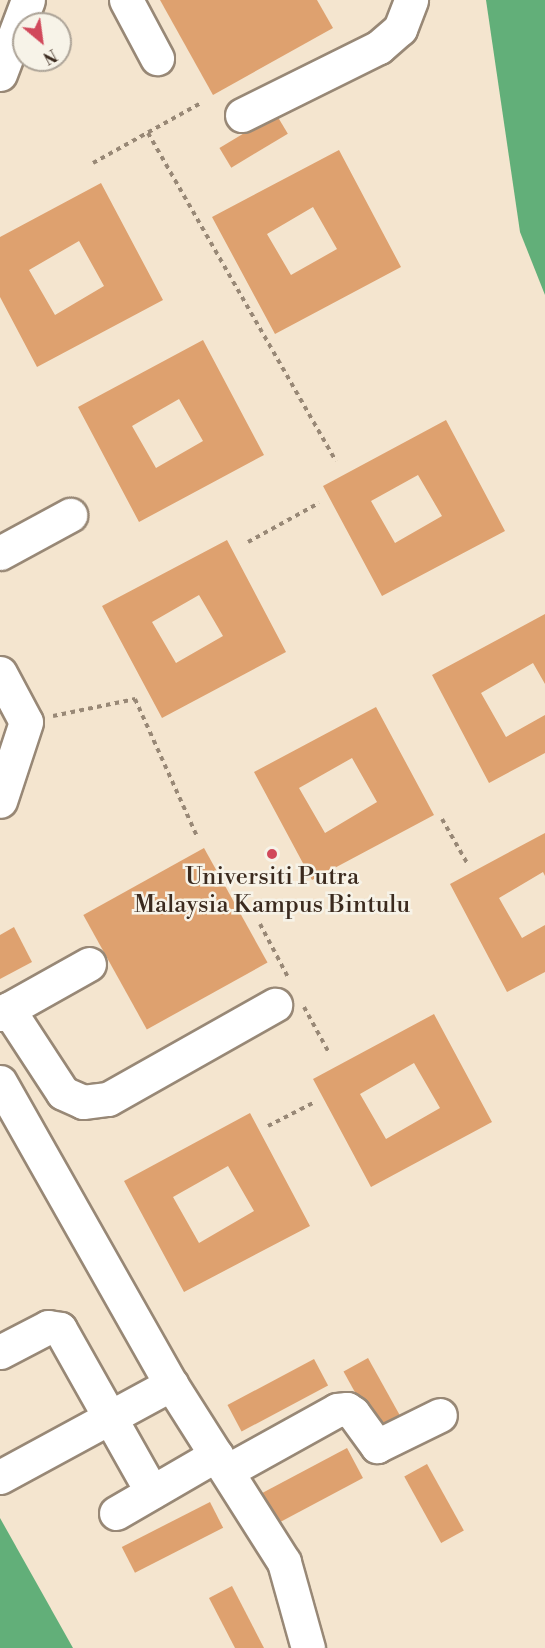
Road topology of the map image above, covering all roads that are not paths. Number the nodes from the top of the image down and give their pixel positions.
1 (28, 0) edge
2 (126, 0) edge
3 (411, 0) edge
4 (157, 58) dead end
5 (0, 74) edge
6 (242, 115) dead end
7 (70, 515) dead end
8 (0, 553) edge
9 (0, 673) edge
10 (0, 801) edge
11 (88, 964) dead end
12 (275, 1005) dead end
13 (4, 1012) edge
14 (0, 1082) edge
15 (0, 1352) edge
16 (171, 1384) junction
17 (440, 1415) dead end
18 (108, 1418) junction
19 (221, 1463) junction
20 (0, 1477) edge
21 (152, 1492) junction
22 (116, 1513) dead end
23 (308, 1648) edge

1 - 5 street
2 - 4 street
3 - 6 street
7 - 8 street
9 - 10 street
11 - 13 street
12 - 13 street
14 - 16 street
15 - 18 street
16 - 18 street
16 - 19 street
17 - 19 street
18 - 20 street
18 - 21 street
19 - 21 street
19 - 23 street
21 - 22 street

